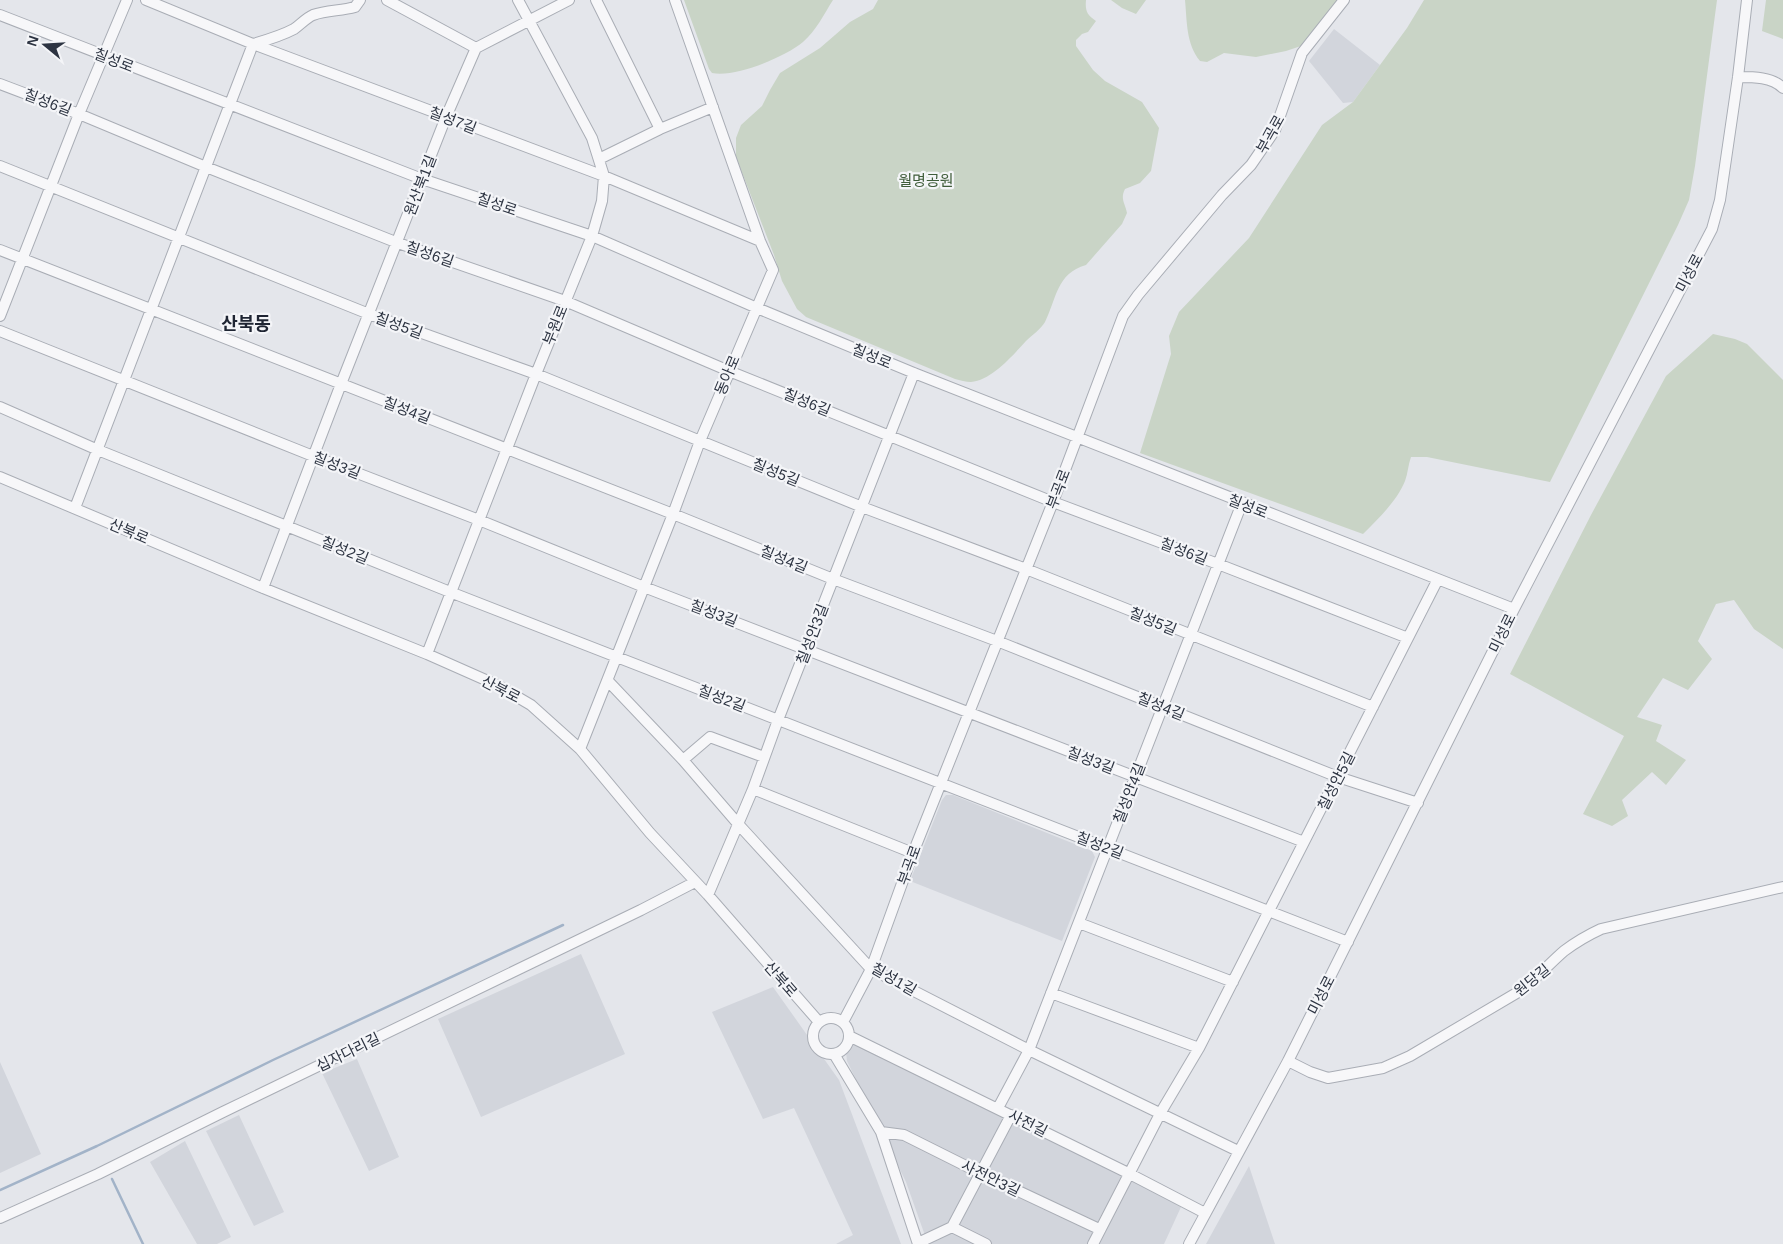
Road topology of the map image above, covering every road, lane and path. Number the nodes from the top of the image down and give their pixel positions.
1 (127, 0) edge
2 (146, 0) edge
3 (360, 0) edge
4 (387, 0) edge
5 (518, 0) edge
6 (569, 0) edge
7 (596, 0) edge
8 (675, 0) edge
9 (1344, 0) edge
10 (1747, 0) edge
11 (0, 15) edge
12 (529, 22) junction
13 (253, 44) junction
14 (476, 48) junction
15 (103, 56) junction
16 (1738, 77) junction
17 (0, 84) edge
18 (1783, 88) edge
19 (230, 104) junction
20 (713, 107) junction
21 (79, 114) junction
22 (446, 118) junction
23 (660, 129) junction
24 (599, 159) junction
25 (0, 166) edge
26 (206, 167) junction
27 (604, 176) junction
28 (422, 179) junction
29 (50, 186) junction
30 (592, 236) junction
31 (179, 238) junction
32 (760, 241) junction
33 (398, 242) junction
34 (0, 250) edge
35 (22, 259) junction
36 (565, 301) junction
37 (757, 308) junction
38 (152, 309) junction
39 (369, 314) junction
40 (0, 316) edge
41 (0, 331) edge
42 (729, 370) junction
43 (914, 373) junction
44 (536, 374) junction
45 (125, 381) junction
46 (341, 384) junction
47 (0, 407) edge
48 (889, 436) junction
49 (1077, 438) junction
50 (700, 441) junction
51 (506, 449) junction
52 (98, 450) junction
53 (313, 456) junction
54 (0, 477) edge
55 (1053, 502) junction
56 (1242, 503) junction
57 (862, 507) junction
58 (75, 508) junction
59 (673, 514) junction
60 (479, 520) junction
61 (285, 526) junction
62 (1218, 564) junction
63 (1026, 570) junction
64 (833, 579) junction
65 (1438, 580) junction
66 (644, 587) junction
67 (263, 588) junction
68 (450, 592) junction
69 (1514, 609) junction
70 (1190, 636) junction
71 (1408, 638) junction
72 (997, 642) junction
73 (806, 648) junction
74 (426, 654) junction
75 (616, 657) junction
76 (608, 681) junction
77 (1163, 707) junction
78 (1373, 708) junction
79 (969, 713) junction
80 (778, 720) junction
81 (580, 749) junction
82 (764, 757) junction
83 (683, 760) junction
84 (1338, 777) junction
85 (1135, 778) junction
86 (940, 783) junction
87 (753, 789) junction
88 (1418, 803) junction
89 (739, 825) junction
90 (1304, 842) junction
91 (1108, 848) junction
92 (913, 853) junction
93 (695, 882) junction
94 (1783, 887) edge
95 (708, 895) junction
96 (1270, 911) junction
97 (1079, 923) junction
98 (1348, 942) junction
99 (871, 968) junction
100 (1233, 982) junction
101 (1052, 993) junction
102 (819, 1022) junction
103 (844, 1022) junction
104 (849, 1036) junction
105 (1199, 1048) junction
106 (1029, 1050) junction
107 (834, 1054) junction
108 (1288, 1061) junction
109 (998, 1108) junction
110 (1161, 1112) junction
111 (1011, 1115) junction
112 (881, 1132) junction
113 (1238, 1151) junction
114 (980, 1173) junction
115 (1128, 1173) junction
116 (1205, 1213) junction
117 (0, 1218) edge
118 (952, 1227) junction
119 (1099, 1229) junction
120 (918, 1244) edge
121 (986, 1244) edge
122 (1093, 1244) edge
123 (1189, 1244) edge

1 - 15 street
2 - 13 street, 칠성7길
3 - 13 street
4 - 14 street
5 - 12 street, 부원로
6 - 12 street
7 - 23 street
8 - 20 street, 동아로
9 - 49 street, 부곡로
10 - 16 street, 미성로
11 - 15 street, 칠성로
12 - 14 street
12 - 24 street, 부원로
13 - 19 street
13 - 22 street, 칠성7길
14 - 22 street, 원산북1길
15 - 19 street, 칠성로
15 - 21 street
16 - 18 street
16 - 69 street, 미성로
17 - 21 street, 칠성6길
19 - 26 street
19 - 28 street, 칠성로
20 - 23 street
20 - 32 street, 동아로
21 - 26 street, 칠성6길
21 - 29 street
22 - 27 street, 칠성7길
22 - 28 street, 원산북1길
23 - 24 street
24 - 27 street, 부원로
25 - 29 street, 칠성5길
26 - 31 street
26 - 33 street, 칠성6길
27 - 30 street, 부원로
27 - 32 street, 칠성7길
28 - 30 street, 칠성로
28 - 33 street, 원산북1길
29 - 31 street, 칠성5길
29 - 35 street
30 - 36 street, 부원로
30 - 37 street, 칠성로
31 - 38 street
31 - 39 street, 칠성5길
32 - 37 street, 동아로
33 - 36 street, 칠성6길
33 - 39 street, 원산북1길
34 - 35 street, 칠성4길
35 - 38 street, 칠성4길
35 - 40 street
36 - 42 street, 칠성6길
36 - 44 street, 부원로
37 - 42 street, 동아로
37 - 43 street, 칠성로
38 - 45 street
38 - 46 street, 칠성4길
39 - 44 street, 칠성5길
39 - 46 street, 원산북1길
41 - 45 street, 칠성3길
42 - 48 street, 칠성6길
42 - 50 street, 동아로
43 - 48 street, 칠성안3길
43 - 49 street, 칠성로
44 - 50 street, 칠성5길
44 - 51 street, 부원로
45 - 52 street
45 - 53 street, 칠성3길
46 - 51 street, 칠성4길
46 - 53 street, 원산북1길
47 - 52 street, 칠성2길
48 - 55 street, 칠성6길
48 - 57 street, 칠성안3길
49 - 55 street, 부곡로
49 - 56 street, 칠성로
50 - 57 street, 칠성5길
50 - 59 street, 동아로
51 - 59 street, 칠성4길
51 - 60 street, 부원로
52 - 58 street
52 - 61 street, 칠성2길
53 - 60 street, 칠성3길
53 - 61 street, 원산북1길
54 - 58 street, 산북로
55 - 62 street, 칠성6길
55 - 63 street, 부곡로
56 - 62 street, 칠성안4길
56 - 65 street, 칠성로
57 - 63 street, 칠성5길
57 - 64 street, 칠성안3길
58 - 67 street, 산북로
59 - 64 street, 칠성4길
59 - 66 street, 동아로
60 - 66 street, 칠성3길
60 - 68 street, 부원로
61 - 67 street, 원산북1길
61 - 68 street, 칠성2길
62 - 70 street, 칠성안4길
62 - 71 street, 칠성6길
63 - 70 street, 칠성5길
63 - 72 street, 부곡로
64 - 72 street, 칠성4길
64 - 73 street, 칠성안3길
65 - 69 street, 칠성로
65 - 71 street, 칠성안5길
66 - 73 street, 칠성3길
66 - 75 street, 동아로
67 - 74 street, 산북로
68 - 74 street, 부원로
68 - 75 street, 칠성2길
69 - 88 street, 미성로
70 - 77 street, 칠성안4길
70 - 78 street, 칠성5길
71 - 78 street, 칠성안5길
72 - 77 street, 칠성4길
72 - 79 street, 부곡로
73 - 79 street, 칠성3길
73 - 80 street, 칠성안3길
74 - 81 street, 산북로
75 - 76 street, 동아로
75 - 80 street, 칠성2길
76 - 81 street, 동아로
76 - 83 street, 칠성1길
77 - 84 street, 칠성4길
77 - 85 street, 칠성안4길
78 - 84 street, 칠성안5길
79 - 85 street, 칠성3길
79 - 86 street, 부곡로
80 - 82 street, 칠성안3길
80 - 86 street, 칠성2길
81 - 93 street, 산북로
82 - 83 street
82 - 87 street, 칠성안3길
83 - 89 street, 칠성1길
84 - 88 street, 칠성4길
84 - 90 street, 칠성안5길
85 - 90 street, 칠성3길
85 - 91 street, 칠성안4길
86 - 91 street, 칠성2길
86 - 92 street, 부곡로
87 - 89 street, 칠성안3길
87 - 92 street
88 - 98 street, 미성로
89 - 95 street, 칠성안3길
89 - 99 street, 칠성1길
90 - 96 street, 칠성안5길
91 - 96 street, 칠성2길
91 - 97 street, 칠성안4길
92 - 99 street, 부곡로
93 - 95 street, 산북로
93 - 117 street, 십자다리길
94 - 108 street, 원당길
95 - 102 street, 산북로
96 - 98 street, 칠성2길
96 - 100 street, 칠성안5길
97 - 100 street
97 - 101 street, 칠성안4길
98 - 108 street, 미성로
99 - 103 street, 부곡로
99 - 106 street, 칠성1길
100 - 105 street, 칠성안5길
101 - 105 street
101 - 106 street, 칠성안4길
102 - 103 street
102 - 107 street
103 - 104 street
104 - 107 street
104 - 109 street, 사전길
105 - 110 street, 칠성안5길
106 - 109 street, 칠성안4길
106 - 110 street, 칠성1길
107 - 112 street
108 - 113 street, 미성로
109 - 111 street, 사전길
110 - 113 street, 칠성1길
110 - 115 street, 칠성안5길
111 - 114 street
111 - 115 street, 사전길
112 - 114 street, 사전안3길
112 - 120 street
113 - 116 street, 미성로
114 - 118 street
114 - 119 street, 사전안3길
115 - 116 street, 사전길
115 - 119 street, 칠성안5길
116 - 123 street, 미성로
118 - 120 street
118 - 121 street
119 - 122 street, 칠성안5길

